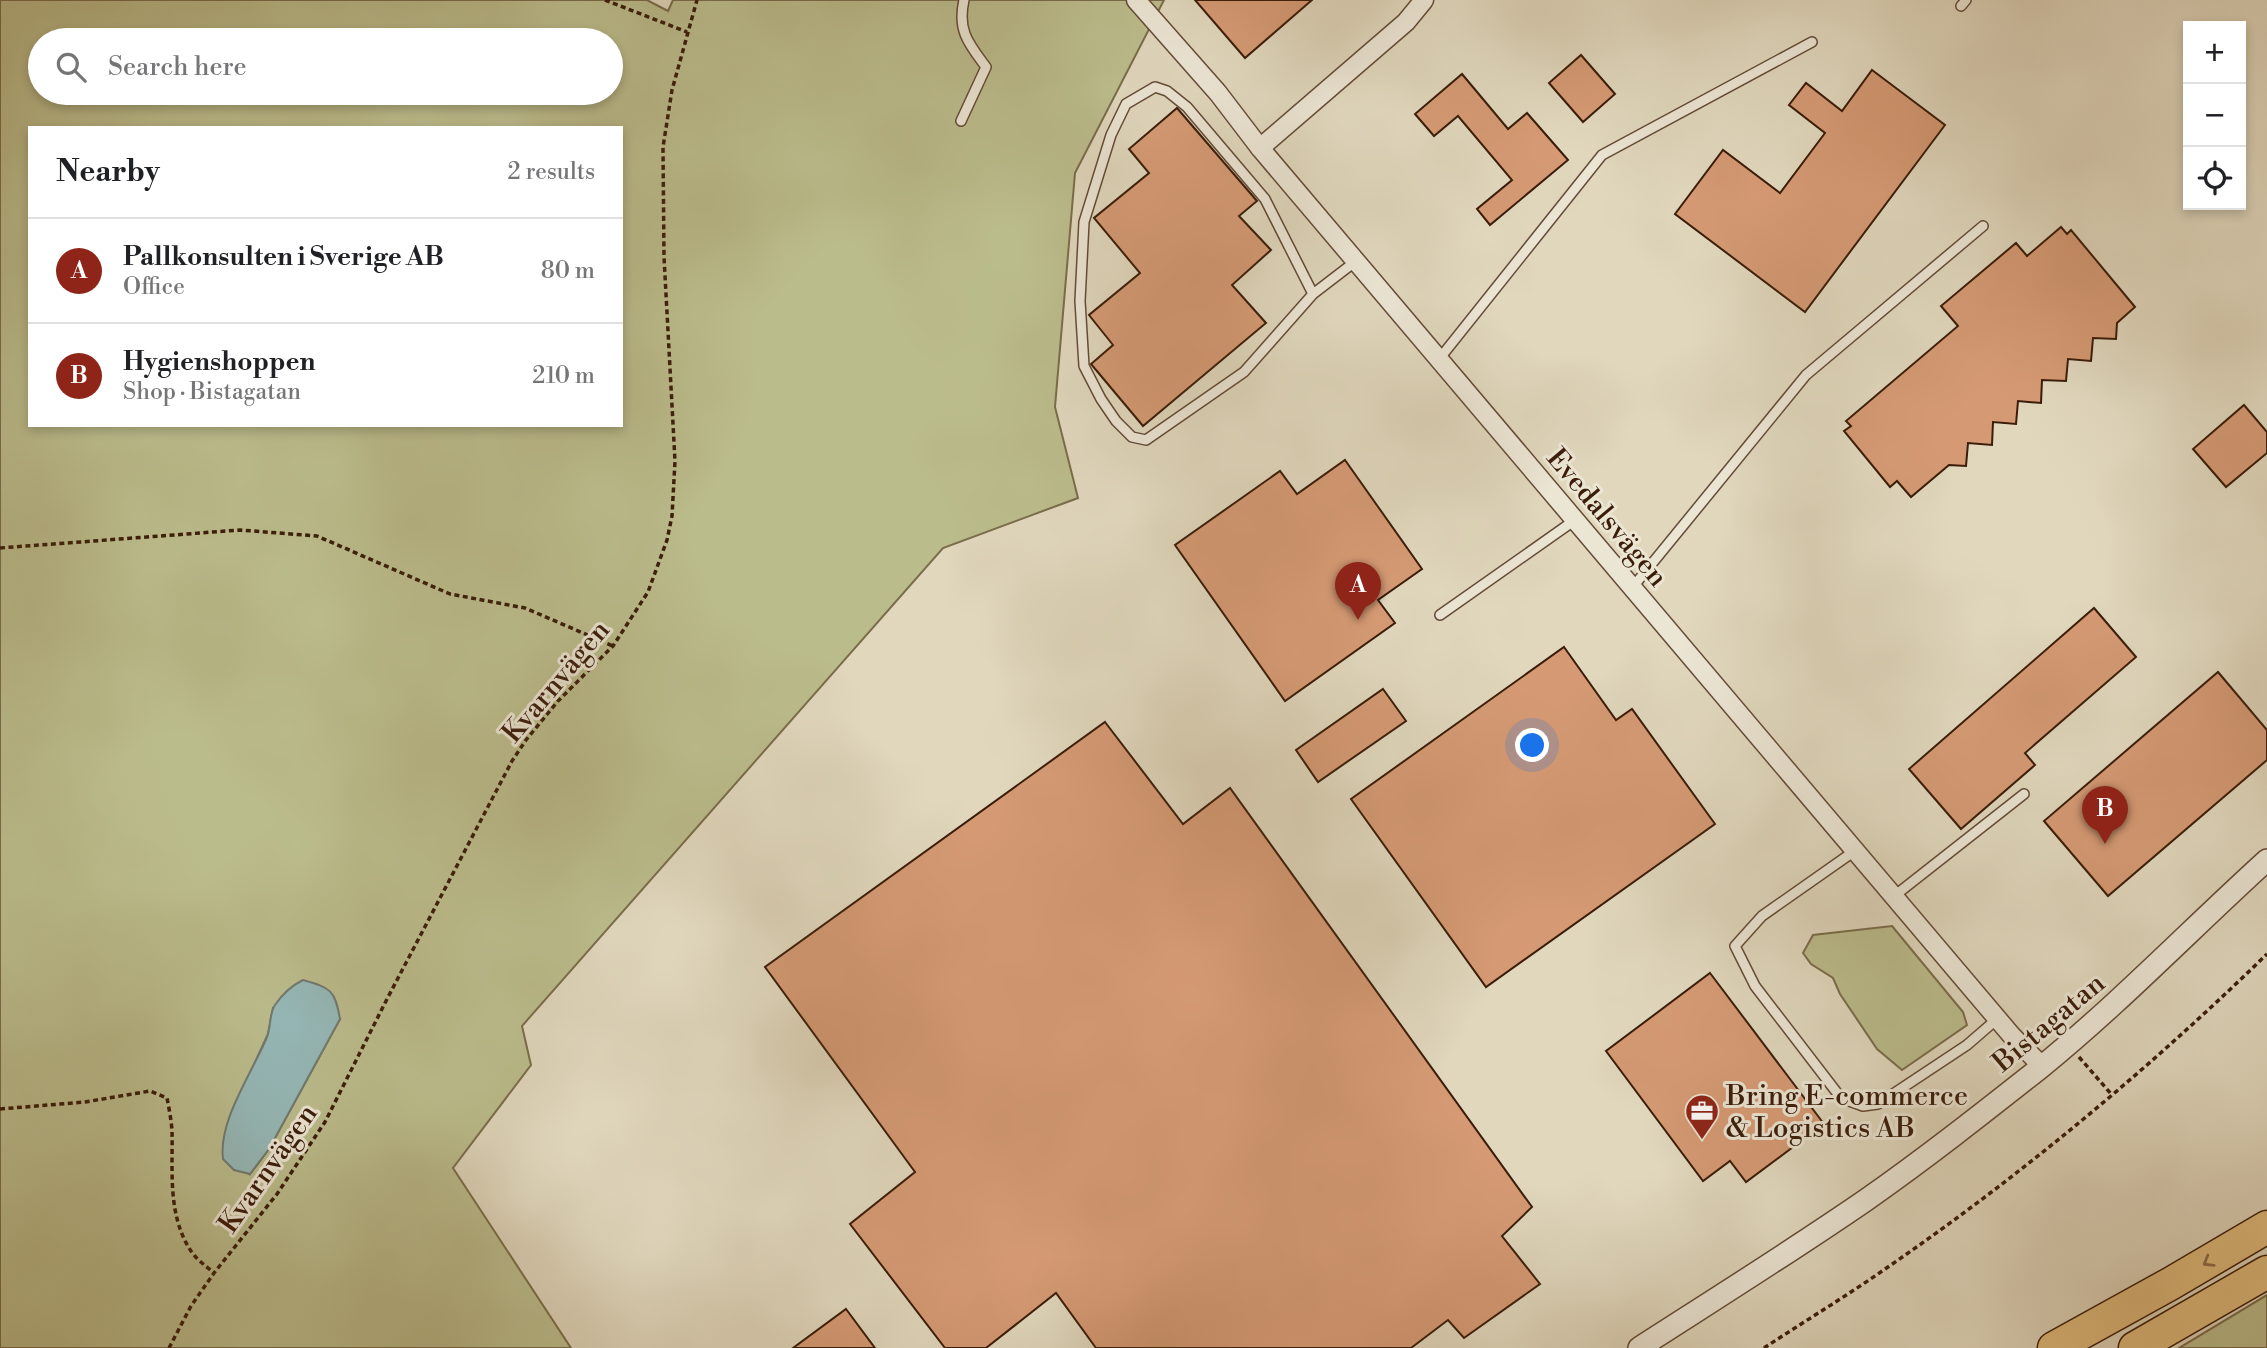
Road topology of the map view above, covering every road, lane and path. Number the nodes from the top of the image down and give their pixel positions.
1 (605, 0) edge
2 (697, 0) edge
3 (964, 0) edge
4 (1136, 0) edge
5 (1424, 0) edge
6 (687, 32) junction
7 (1812, 42) dead end
8 (961, 121) dead end
9 (1260, 148) junction
10 (1983, 226) dead end
11 (1356, 261) junction
12 (1313, 294) junction
13 (1440, 358) junction
14 (1575, 520) junction
15 (0, 548) edge
16 (1632, 588) junction
17 (1440, 615) dead end
18 (613, 646) junction
19 (2024, 793) dead end
20 (1856, 850) junction
21 (2267, 860) edge
22 (1893, 897) junction
23 (2267, 954) edge
24 (1997, 1019) junction
25 (2068, 1043) junction
26 (2042, 1066) junction
27 (2112, 1095) junction
28 (0, 1109) edge
29 (2267, 1227) edge
30 (2267, 1272) edge
31 (214, 1273) junction
32 (169, 1348) edge
33 (1639, 1348) edge
34 (1764, 1348) edge
35 (2054, 1348) edge
36 (2135, 1348) edge

1 - 6 path
2 - 6 path, Kvarnvägen
3 - 8 lane
4 - 9 street, Evedalsvägen
5 - 9 street
6 - 18 path, Kvarnvägen
7 - 13 lane
9 - 11 street, Evedalsvägen
10 - 16 lane
11 - 12 lane
11 - 13 street, Evedalsvägen
12 - 12 lane
13 - 14 street, Evedalsvägen
14 - 16 street, Evedalsvägen
14 - 17 lane
15 - 18 path
16 - 20 street, Evedalsvägen
18 - 31 path, Kvarnvägen
19 - 22 lane
20 - 22 street, Evedalsvägen
20 - 24 lane
21 - 25 street, Bistagatan
22 - 24 street, Evedalsvägen
23 - 27 path
24 - 26 street, Evedalsvägen
25 - 26 street, Bistagatan
25 - 27 path
26 - 33 street, Bistagatan
27 - 34 path
28 - 31 path
29 -> 35 highway
30 - 36 highway
31 - 32 path, Kvarnvägen

